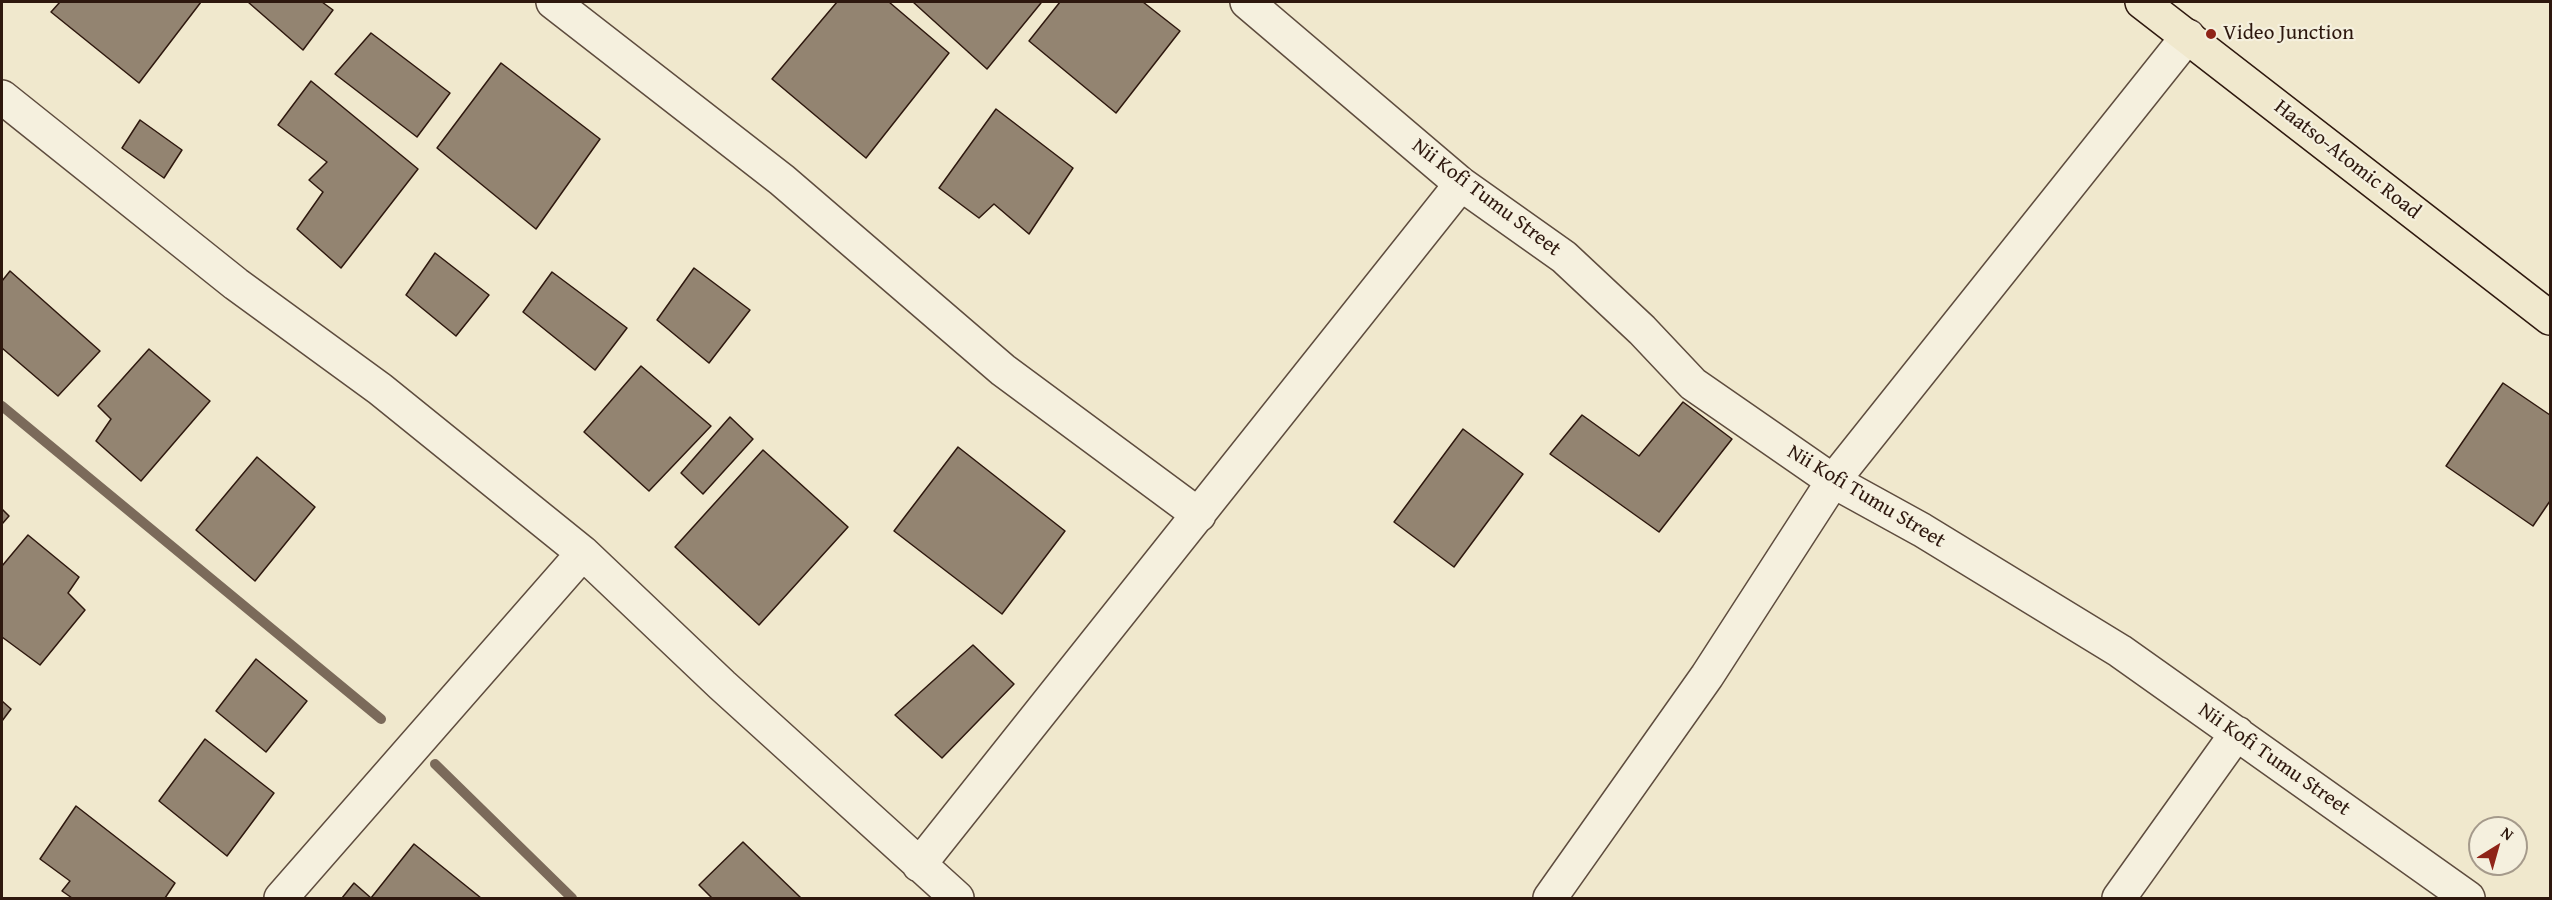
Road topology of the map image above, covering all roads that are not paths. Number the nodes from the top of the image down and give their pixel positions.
1 (553, 2) edge
2 (1247, 2) edge
3 (2142, 2) edge
4 (2188, 36) junction
5 (2, 97) edge
6 (1461, 184) junction
7 (2550, 318) edge
8 (1833, 481) junction
9 (1199, 515) junction
10 (583, 553) junction
11 (2238, 733) junction
12 (919, 865) junction
13 (281, 898) edge
14 (957, 898) edge
15 (1550, 898) edge
16 (2119, 898) edge
17 (2468, 898) edge

1 - 9 street
2 - 6 street, Nii Kofi Tumu Street
3 - 4 main road, Haatso-Atomic Road
4 - 7 main road, Haatso-Atomic Road
4 - 8 street
5 - 10 street
6 - 8 street, Nii Kofi Tumu Street
6 - 9 street
8 - 11 street, Nii Kofi Tumu Street
8 - 15 street
9 - 12 street
10 - 12 street
10 - 13 street
11 - 16 street
11 - 17 street, Nii Kofi Tumu Street
12 - 14 street

